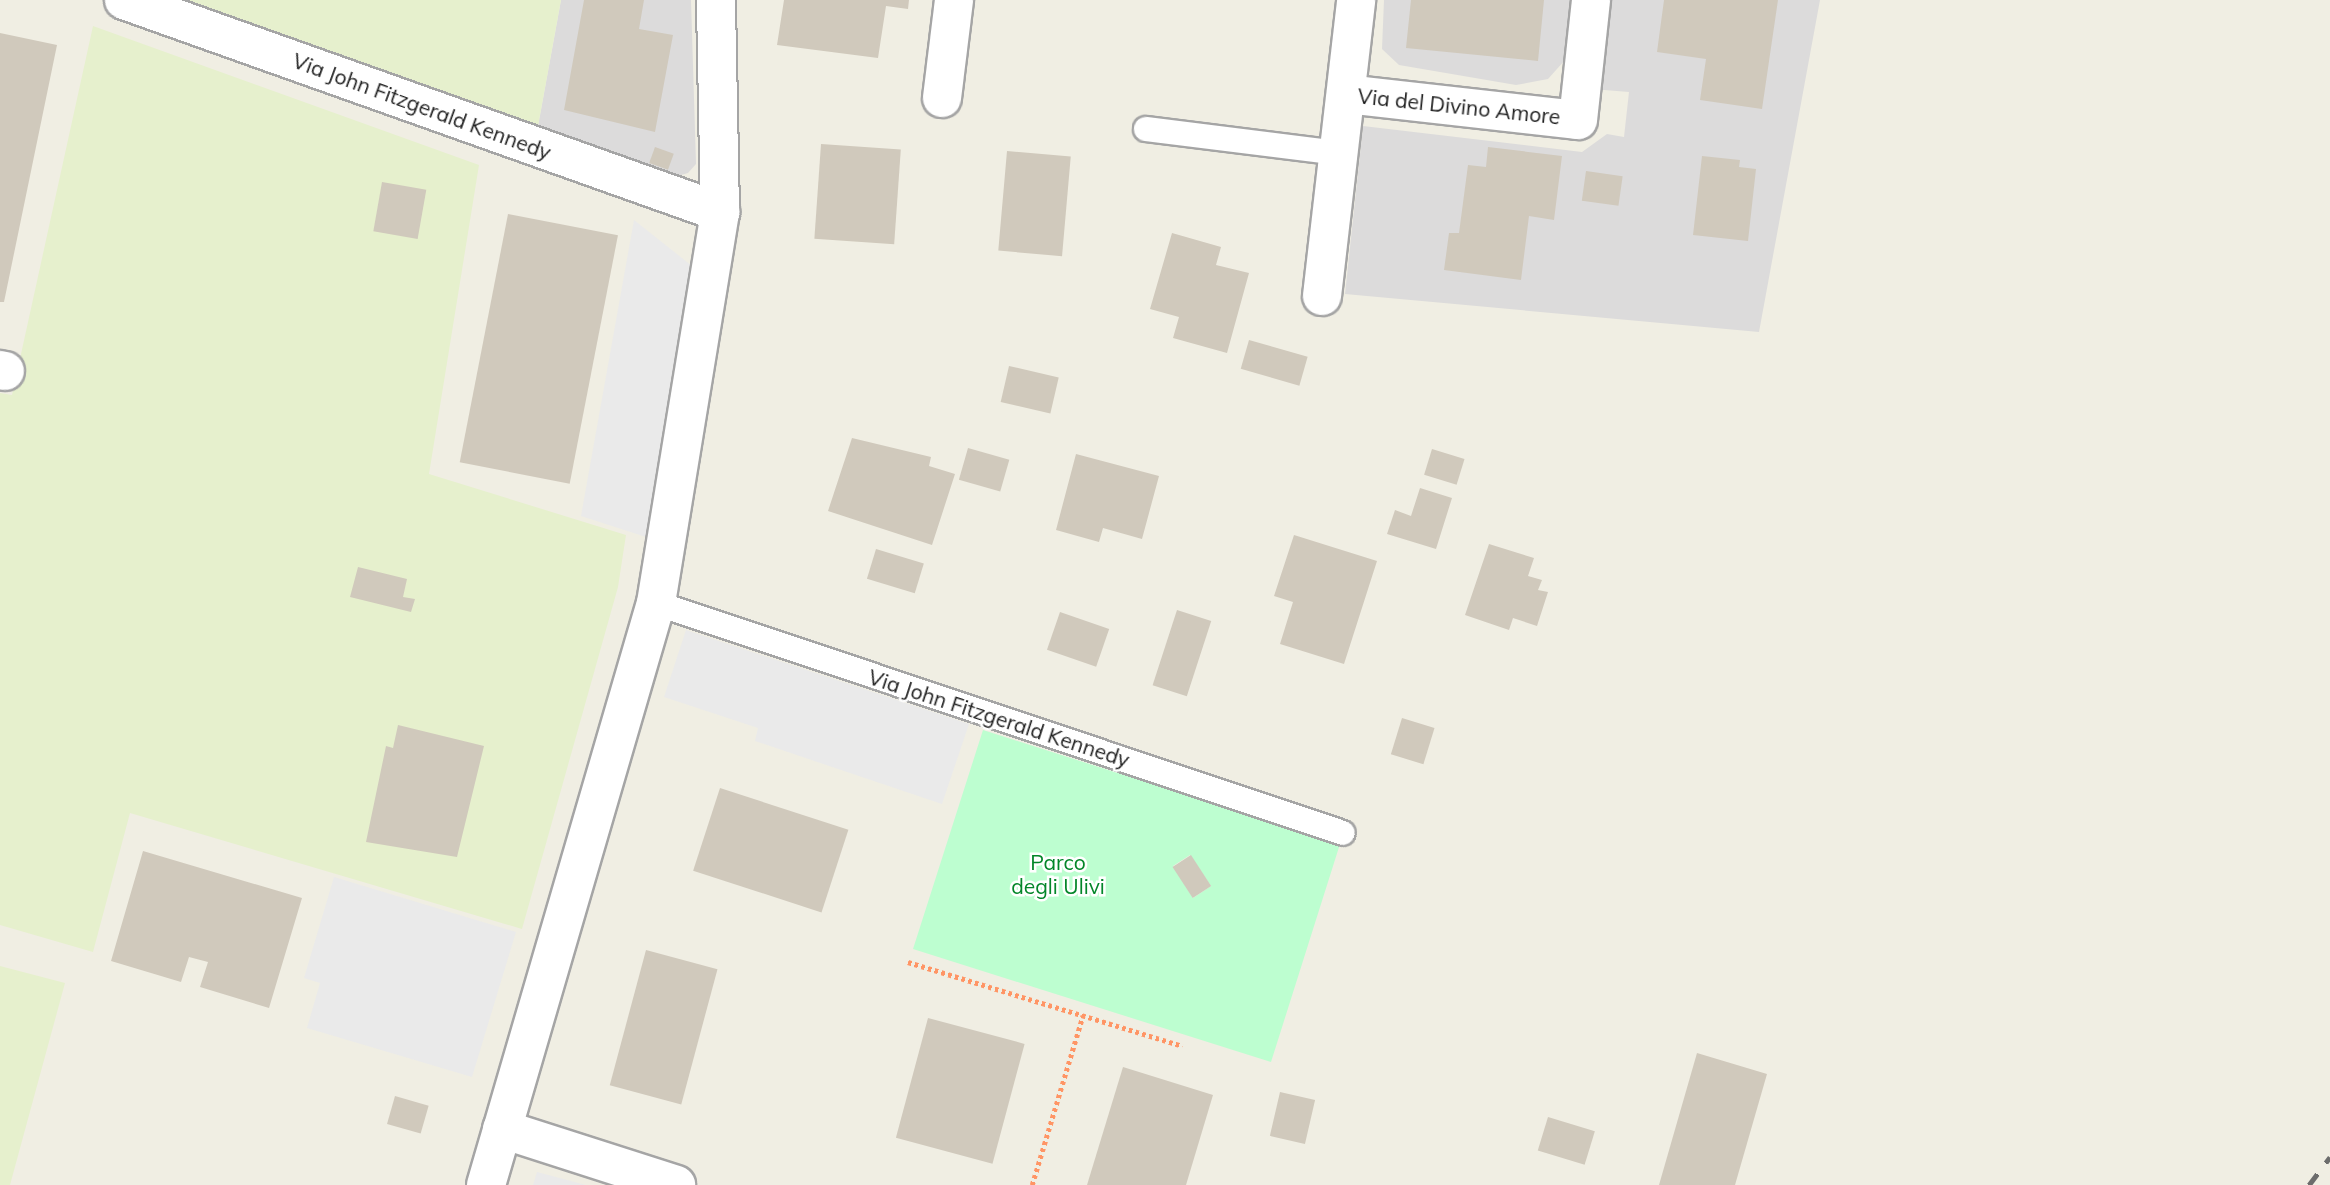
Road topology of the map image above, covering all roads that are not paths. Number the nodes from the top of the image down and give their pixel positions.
1 (124, 0) edge
2 (716, 0) edge
3 (954, 0) edge
4 (1356, 0) edge
5 (1591, 0) edge
6 (1346, 94) junction
7 (942, 98) dead end
8 (1146, 129) dead end
9 (1338, 153) junction
10 (720, 212) junction
11 (1322, 296) dead end
12 (656, 603) junction
13 (1343, 833) dead end
14 (502, 1129) junction
15 (486, 1185) edge
16 (676, 1185) edge

1 - 10 street, Via John Fitzgerald Kennedy
2 - 10 street
3 - 7 street
4 - 6 street, Via del Divino Amore
5 - 6 street, Via del Divino Amore
6 - 9 street, Via del Divino Amore
8 - 9 lane
9 - 11 street, Via del Divino Amore
10 - 12 street
12 - 13 lane, Via John Fitzgerald Kennedy
12 - 14 street
14 - 15 street
14 - 16 street

